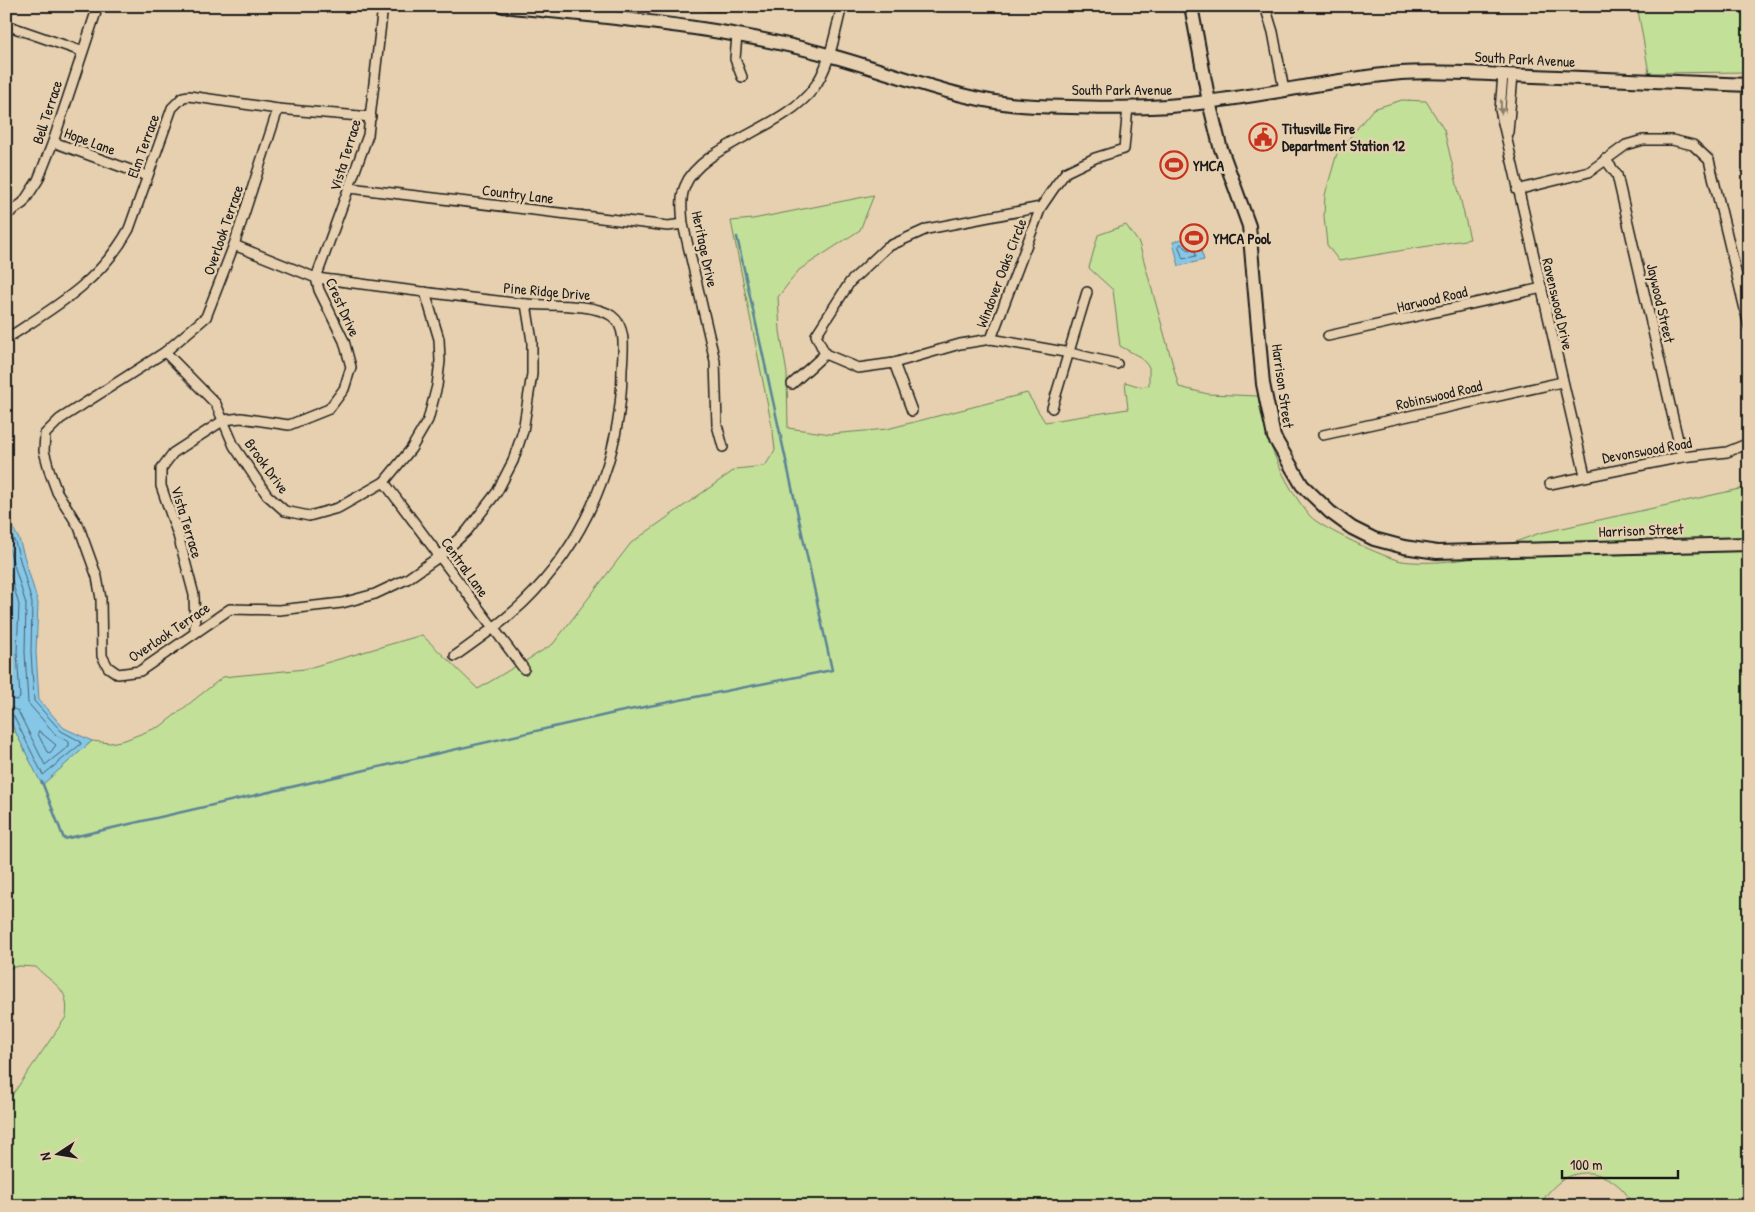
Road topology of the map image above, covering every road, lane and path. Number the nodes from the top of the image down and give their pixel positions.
1 (98, 6) edge
2 (384, 6) edge
3 (503, 6) edge
4 (708, 6) edge
5 (731, 6) edge
6 (842, 6) edge
7 (1191, 6) edge
8 (1265, 6) edge
9 (6, 25) edge
10 (737, 35) junction
11 (81, 51) junction
12 (828, 55) junction
13 (1508, 75) junction
14 (742, 77) dead end
15 (1749, 85) edge
16 (1284, 90) junction
17 (1209, 102) junction
18 (1128, 107) junction
19 (278, 109) junction
20 (371, 117) junction
21 (53, 142) junction
22 (1605, 159) junction
23 (147, 176) junction
24 (350, 188) junction
25 (1518, 190) junction
26 (1041, 207) junction
27 (6, 215) edge
28 (683, 224) junction
29 (234, 245) junction
30 (316, 278) junction
31 (1542, 288) junction
32 (425, 292) junction
33 (1087, 292) dead end
34 (526, 304) junction
35 (1749, 326) edge
36 (1328, 336) dead end
37 (6, 339) edge
38 (990, 339) junction
39 (165, 352) junction
40 (1070, 353) junction
41 (825, 354) junction
42 (894, 363) junction
43 (1117, 364) dead end
44 (1562, 382) junction
45 (792, 384) dead end
46 (1052, 408) dead end
47 (912, 411) dead end
48 (224, 420) junction
49 (1323, 435) dead end
50 (1749, 443) edge
51 (724, 447) dead end
52 (1682, 457) junction
53 (1585, 475) junction
54 (384, 482) junction
55 (1550, 484) dead end
56 (1749, 544) edge
57 (440, 556) junction
58 (493, 629) junction
59 (195, 632) junction
60 (455, 656) dead end
61 (524, 669) dead end

1 - 11 street, Bell Terrace
2 - 20 street, Vista Terrace
3 - 10 street, South Park Avenue
4 - 5 street
6 - 12 street, Heritage Drive
7 - 17 street, Harrison Street
8 - 16 street
9 - 11 street
10 - 12 street, South Park Avenue
10 - 14 street
11 - 21 street, Bell Terrace
12 - 18 street, South Park Avenue
12 - 28 street, Heritage Drive
13 - 15 street, South Park Avenue
13 - 16 street, South Park Avenue
13 - 25 street, Ravenswood Drive
16 - 17 street, South Park Avenue
17 - 18 street, South Park Avenue
17 - 56 street, Harrison Street
18 - 26 street, Windover Oaks Circle
19 - 20 street, Elm Terrace
19 - 23 street, Elm Terrace
19 - 29 street, Overlook Terrace
20 - 24 street, Vista Terrace
21 - 23 street, Hope Lane
21 - 27 street, Bell Terrace
22 - 25 street
22 - 35 street
22 - 52 street, Jaywood Street
23 - 37 street, Elm Terrace
24 - 28 street, Country Lane
24 - 30 street, Vista Terrace
25 - 31 street, Ravenswood Drive
26 - 38 street, Windover Oaks Circle
26 - 41 street, Windover Oaks Circle
28 - 51 street, Heritage Drive
29 - 30 street, Crest Drive
29 - 39 street, Overlook Terrace
30 - 32 street, Pine Ridge Drive
30 - 48 street, Crest Drive
31 - 36 street, Harwood Road
31 - 44 street, Ravenswood Drive
32 - 34 street, Pine Ridge Drive
32 - 54 street, Brook Drive
33 - 40 street
34 - 57 street, Overlook Terrace
34 - 58 street, Pine Ridge Drive
38 - 40 street
38 - 42 street, Windover Oaks Circle
39 - 48 street
39 - 59 street, Overlook Terrace
40 - 43 street
40 - 46 street
41 - 42 street, Windover Oaks Circle
41 - 45 street
42 - 47 street
44 - 49 street, Robinswood Road
44 - 53 street, Ravenswood Drive
48 - 54 street, Brook Drive
48 - 59 street, Vista Terrace
50 - 52 street, Devonswood Road
52 - 53 street, Devonswood Road
53 - 55 street, Devonswood Road
54 - 57 street, Central Lane
57 - 58 street, Central Lane
57 - 59 street, Overlook Terrace
58 - 60 street, Pine Ridge Drive
58 - 61 street, Central Lane

